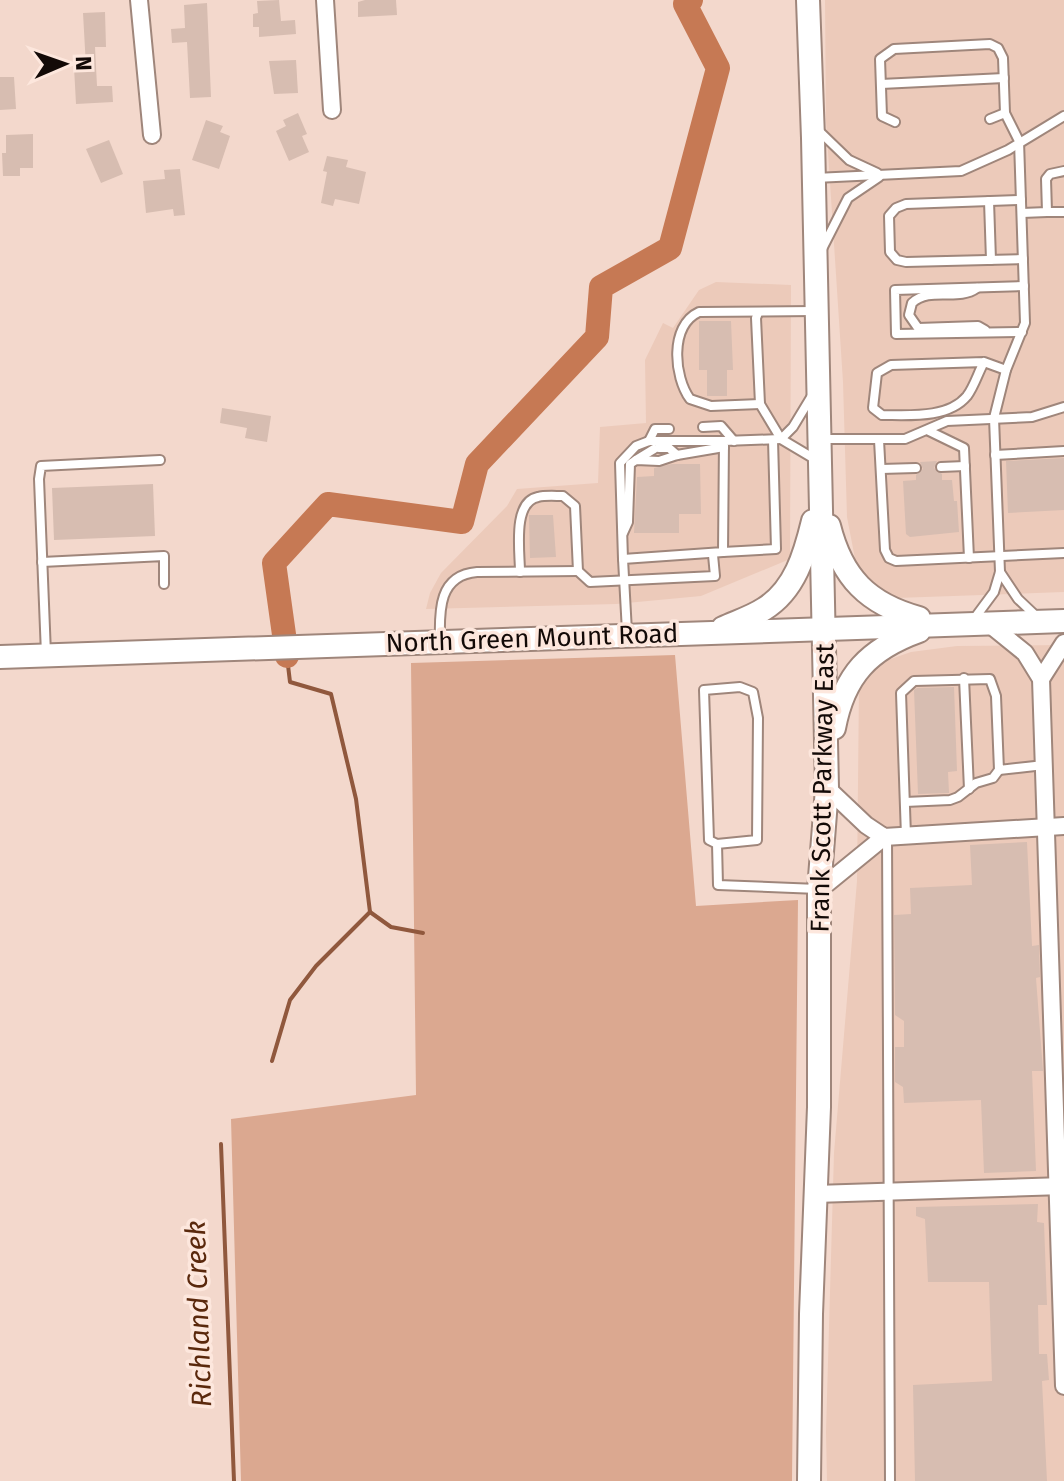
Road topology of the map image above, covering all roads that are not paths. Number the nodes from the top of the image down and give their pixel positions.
1 (139, 0) edge
2 (325, 0) edge
3 (808, 0) edge
4 (1004, 78) junction
5 (881, 84) junction
6 (332, 110) dead end
7 (1005, 113) junction
8 (1064, 116) edge
9 (990, 119) dead end
10 (895, 122) dead end
11 (813, 125) junction
12 (152, 135) dead end
13 (1019, 141) junction
14 (1064, 171) edge
15 (881, 175) junction
16 (814, 178) junction
17 (1021, 200) junction
18 (989, 201) junction
19 (1047, 212) junction
20 (1064, 212) edge
21 (1022, 213) junction
22 (1023, 259) junction
23 (991, 260) junction
24 (814, 264) junction
25 (1024, 286) junction
26 (978, 287) junction
27 (816, 311) junction
28 (758, 313) junction
29 (987, 332) junction
30 (1022, 332) junction
31 (984, 362) junction
32 (1006, 370) junction
33 (818, 387) junction
34 (760, 404) junction
35 (1064, 407) edge
36 (994, 418) junction
37 (703, 427) dead end
38 (669, 429) dead end
39 (929, 431) junction
40 (777, 439) junction
41 (819, 439) junction
42 (879, 440) junction
43 (734, 441) junction
44 (724, 444) junction
45 (654, 446) junction
46 (1064, 451) edge
47 (677, 455) junction
48 (995, 455) junction
49 (160, 460) dead end
50 (636, 460) junction
51 (820, 462) junction
52 (965, 466) junction
53 (941, 467) dead end
54 (916, 468) dead end
55 (881, 469) junction
56 (820, 488) junction
57 (622, 535) junction
58 (723, 552) junction
59 (1064, 553) edge
60 (713, 555) junction
61 (999, 556) junction
62 (969, 558) junction
63 (623, 559) junction
64 (42, 562) junction
65 (578, 571) junction
66 (520, 572) junction
67 (1000, 572) junction
68 (625, 582) junction
69 (164, 584) dead end
70 (1054, 622) edge
71 (940, 624) junction
72 (978, 624) junction
73 (823, 628) junction
74 (712, 633) junction
75 (627, 635) junction
76 (440, 641) junction
77 (1064, 643) edge
78 (46, 655) junction
79 (0, 657) edge
80 (964, 678) junction
81 (1041, 679) junction
82 (1044, 765) junction
83 (999, 770) junction
84 (827, 778) junction
85 (969, 789) junction
86 (905, 802) junction
87 (1064, 826) edge
88 (1045, 827) junction
89 (906, 836) junction
90 (886, 837) junction
91 (717, 844) junction
92 (819, 890) junction
93 (1060, 1186) edge
94 (888, 1192) junction
95 (815, 1194) junction
96 (1061, 1220) edge
97 (1064, 1386) edge
98 (809, 1481) edge
99 (890, 1481) edge

1 - 12 street
2 - 6 street
3 - 11 main road, Frank Scott Parkway East
4 - 5 lane
4 - 5 lane
4 - 7 lane
5 - 10 lane
7 - 9 lane
7 - 13 lane
8 - 13 lane
11 - 15 lane
11 - 16 main road, Frank Scott Parkway East
13 - 15 lane
13 - 17 lane
14 - 19 lane
15 - 16 lane
15 - 24 lane
16 - 24 main road, Frank Scott Parkway East
17 - 18 lane
17 - 21 lane
18 - 23 lane
18 - 23 lane
19 - 20 lane
19 - 21 lane
21 - 22 lane
22 - 23 lane
22 - 25 lane
24 - 27 main road, Frank Scott Parkway East
25 - 26 lane
25 - 30 lane
26 - 29 lane
26 - 29 lane
27 - 28 lane
27 - 33 main road, Frank Scott Parkway East
28 - 34 lane
28 - 34 lane
29 - 30 lane
30 - 32 lane
31 - 31 lane
31 - 32 lane
32 - 36 lane
33 - 40 lane
33 - 41 main road, Frank Scott Parkway East
34 - 40 lane
35 - 36 lane
36 - 39 lane
36 - 48 lane
37 - 43 lane
38 - 45 lane
39 - 42 lane
39 - 52 lane
40 - 43 lane
40 - 51 lane
40 - 58 lane
41 - 42 lane
41 - 51 main road, Frank Scott Parkway East
42 - 55 lane
43 - 44 lane
44 - 45 lane
44 - 47 lane
44 - 58 lane
45 - 47 lane
45 - 50 lane
45 - 57 lane
46 - 48 lane
47 - 50 lane
48 - 61 lane
49 - 64 lane
50 - 57 lane
51 - 56 main road, Frank Scott Parkway East
52 - 53 lane
52 - 62 lane
54 - 55 lane
55 - 62 lane
56 - 71 main road
56 - 73 main road, Frank Scott Parkway East
56 - 74 main road
57 - 63 lane
58 - 60 lane
59 - 61 lane
60 - 63 lane
60 - 68 lane
61 - 62 lane
61 - 67 lane
63 - 68 lane
64 - 69 lane
64 - 78 lane
65 - 66 lane
65 - 66 lane
65 - 68 lane
66 - 76 lane
67 - 70 lane
67 - 72 lane
68 - 75 lane
70 - 72 main road, North Green Mount Road
71 - 72 main road, North Green Mount Road
71 - 73 main road, North Green Mount Road
71 - 84 main road
72 - 81 street
73 - 74 main road, North Green Mount Road
73 - 84 main road, Frank Scott Parkway East
74 - 75 main road, North Green Mount Road
75 - 76 main road, North Green Mount Road
76 - 78 main road, North Green Mount Road
77 - 81 street
78 - 79 main road, North Green Mount Road
80 - 83 lane
80 - 85 lane
80 - 86 lane
81 - 82 street
82 - 83 lane
82 - 88 street
83 - 85 lane
84 - 90 street
84 - 92 main road, Frank Scott Parkway East
85 - 86 lane
86 - 89 lane
87 - 88 street
88 - 89 street
88 - 93 street
89 - 90 street
90 - 92 street
90 - 94 lane
91 - 91 lane
91 - 92 lane
92 - 95 main road, Frank Scott Parkway East
93 - 94 street
93 - 96 street
94 - 95 street
94 - 99 lane
95 - 98 main road, Frank Scott Parkway East
96 - 97 street

